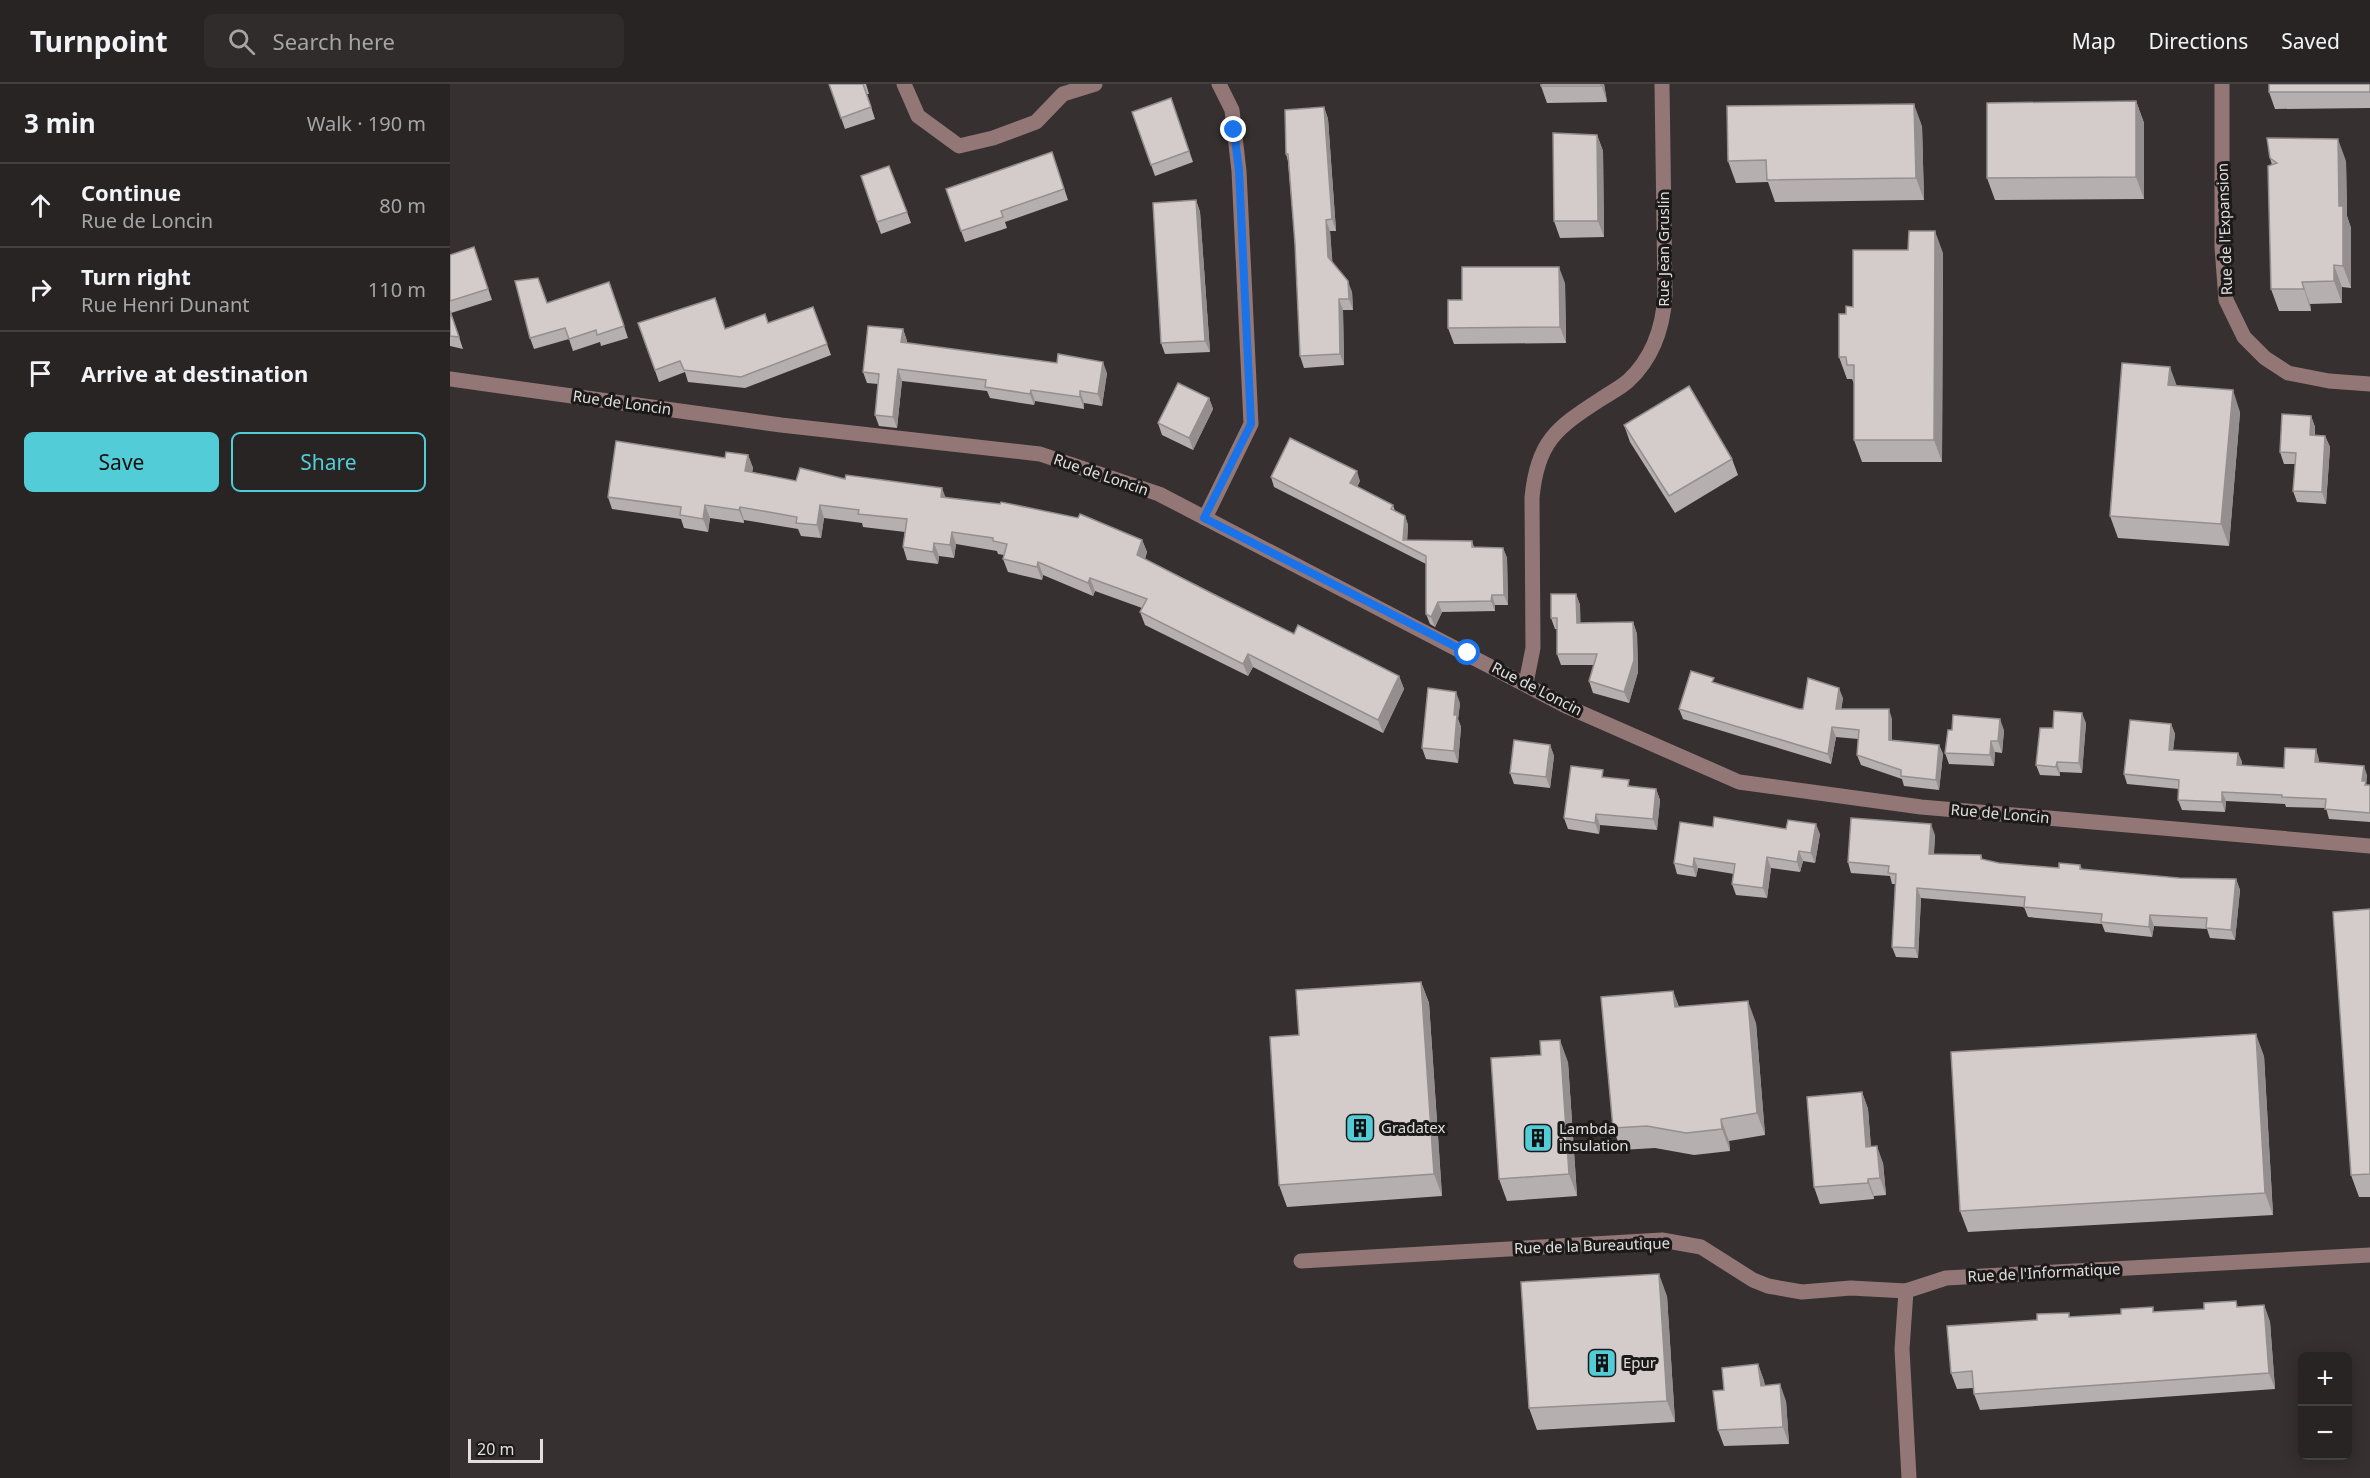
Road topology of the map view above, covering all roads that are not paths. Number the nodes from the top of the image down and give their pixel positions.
1 (904, 84) edge
2 (1095, 84) edge
3 (1219, 84) edge
4 (1662, 84) edge
5 (2222, 84) edge
6 (450, 379) edge
7 (2370, 384) edge
8 (1204, 518) junction
9 (1526, 683) junction
10 (2370, 846) edge
11 (2370, 1255) edge
12 (1301, 1261) dead end
13 (1906, 1291) junction
14 (1909, 1478) edge

1 - 2 street
3 - 8 street
4 - 9 street, Rue Jean Gruslin
5 - 7 street, Rue de l'Expansion
6 - 8 street, Rue de Loncin
8 - 9 street, Rue de Loncin
9 - 10 street, Rue de Loncin
11 - 13 street, Rue de l'Informatique
12 - 13 street, Rue de la Bureautique
13 - 14 street

